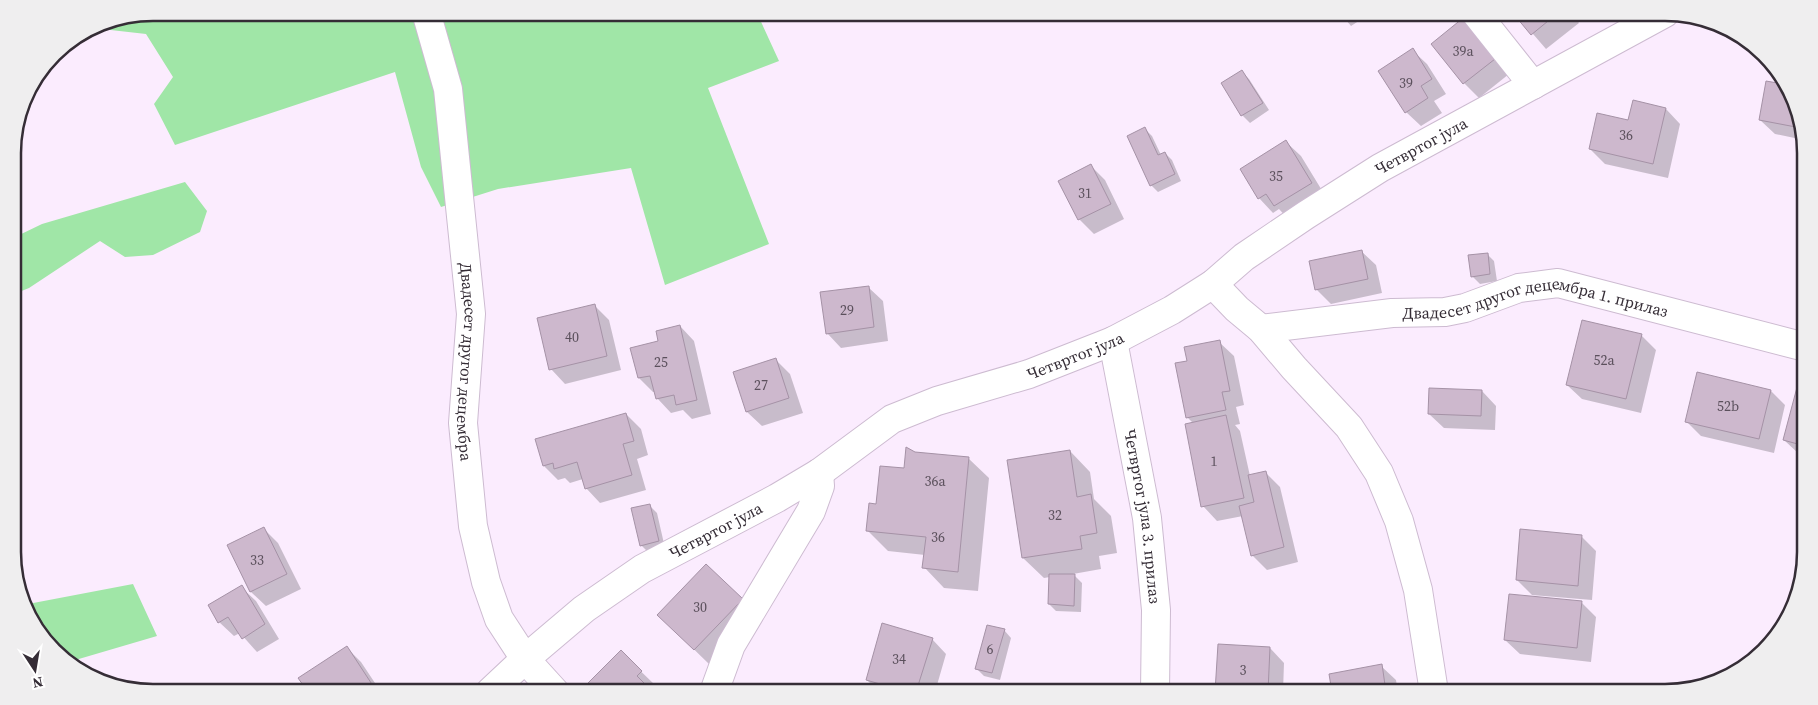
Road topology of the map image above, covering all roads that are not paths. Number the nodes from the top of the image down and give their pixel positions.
1 (1481, 21) edge
2 (1650, 21) edge
3 (429, 22) edge
4 (1533, 85) junction
5 (1213, 284) junction
6 (1261, 329) junction
7 (1113, 342) junction
8 (1797, 345) edge
9 (819, 473) junction
10 (525, 659) junction
11 (1155, 683) edge
12 (1433, 683) edge
13 (499, 684) edge
14 (547, 684) edge
15 (717, 684) edge

1 - 4 street
2 - 4 street, Четвртог јула
3 - 10 street, Двадесет другог децембра
4 - 5 street, Четвртог јула
5 - 6 street
5 - 7 street, Четвртог јула
6 - 8 street, Двадесет другог децембра 1. прилаз
6 - 12 street
7 - 9 street, Четвртог јула
7 - 11 street, Четвртог јула 3. прилаз
9 - 10 street, Четвртог јула
9 - 15 street
10 - 13 street, Четвртог јула
10 - 14 street, Двадесет другог децембра

